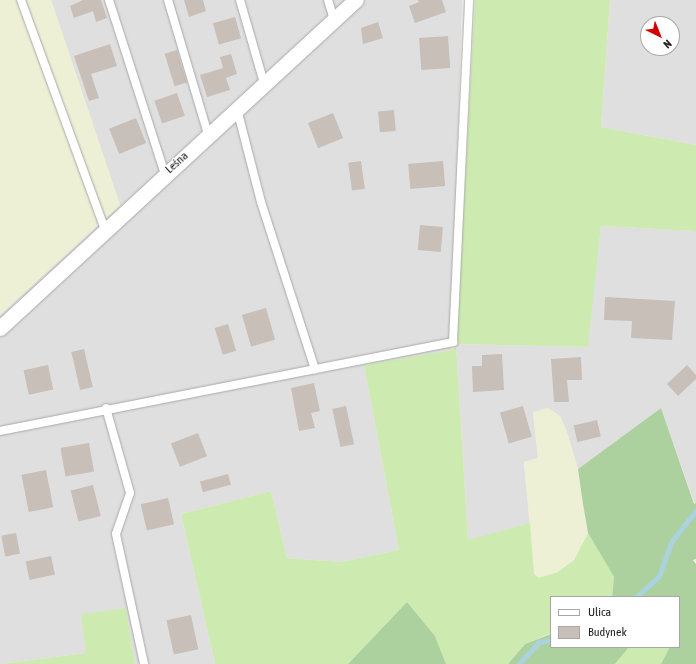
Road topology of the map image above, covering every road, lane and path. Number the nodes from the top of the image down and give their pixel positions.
1 (21, 0) edge
2 (109, 0) edge
3 (168, 0) edge
4 (240, 0) edge
5 (328, 0) edge
6 (356, 0) edge
7 (469, 0) edge
8 (334, 20) junction
9 (264, 83) junction
10 (237, 108) junction
11 (208, 134) junction
12 (165, 174) junction
13 (105, 230) junction
14 (0, 328) edge
15 (315, 368) junction
16 (106, 408) junction
17 (0, 431) edge
18 (144, 664) edge

1 - 13 lane
2 - 12 lane
3 - 11 lane
4 - 9 lane
5 - 8 lane
6 - 8 street, Leśna
7 - 15 lane
8 - 9 street, Leśna
9 - 10 street, Leśna
10 - 11 street, Leśna
10 - 15 lane
11 - 12 street, Leśna
12 - 13 street, Leśna
13 - 14 street, Leśna
15 - 16 lane
16 - 17 lane
16 - 18 lane

